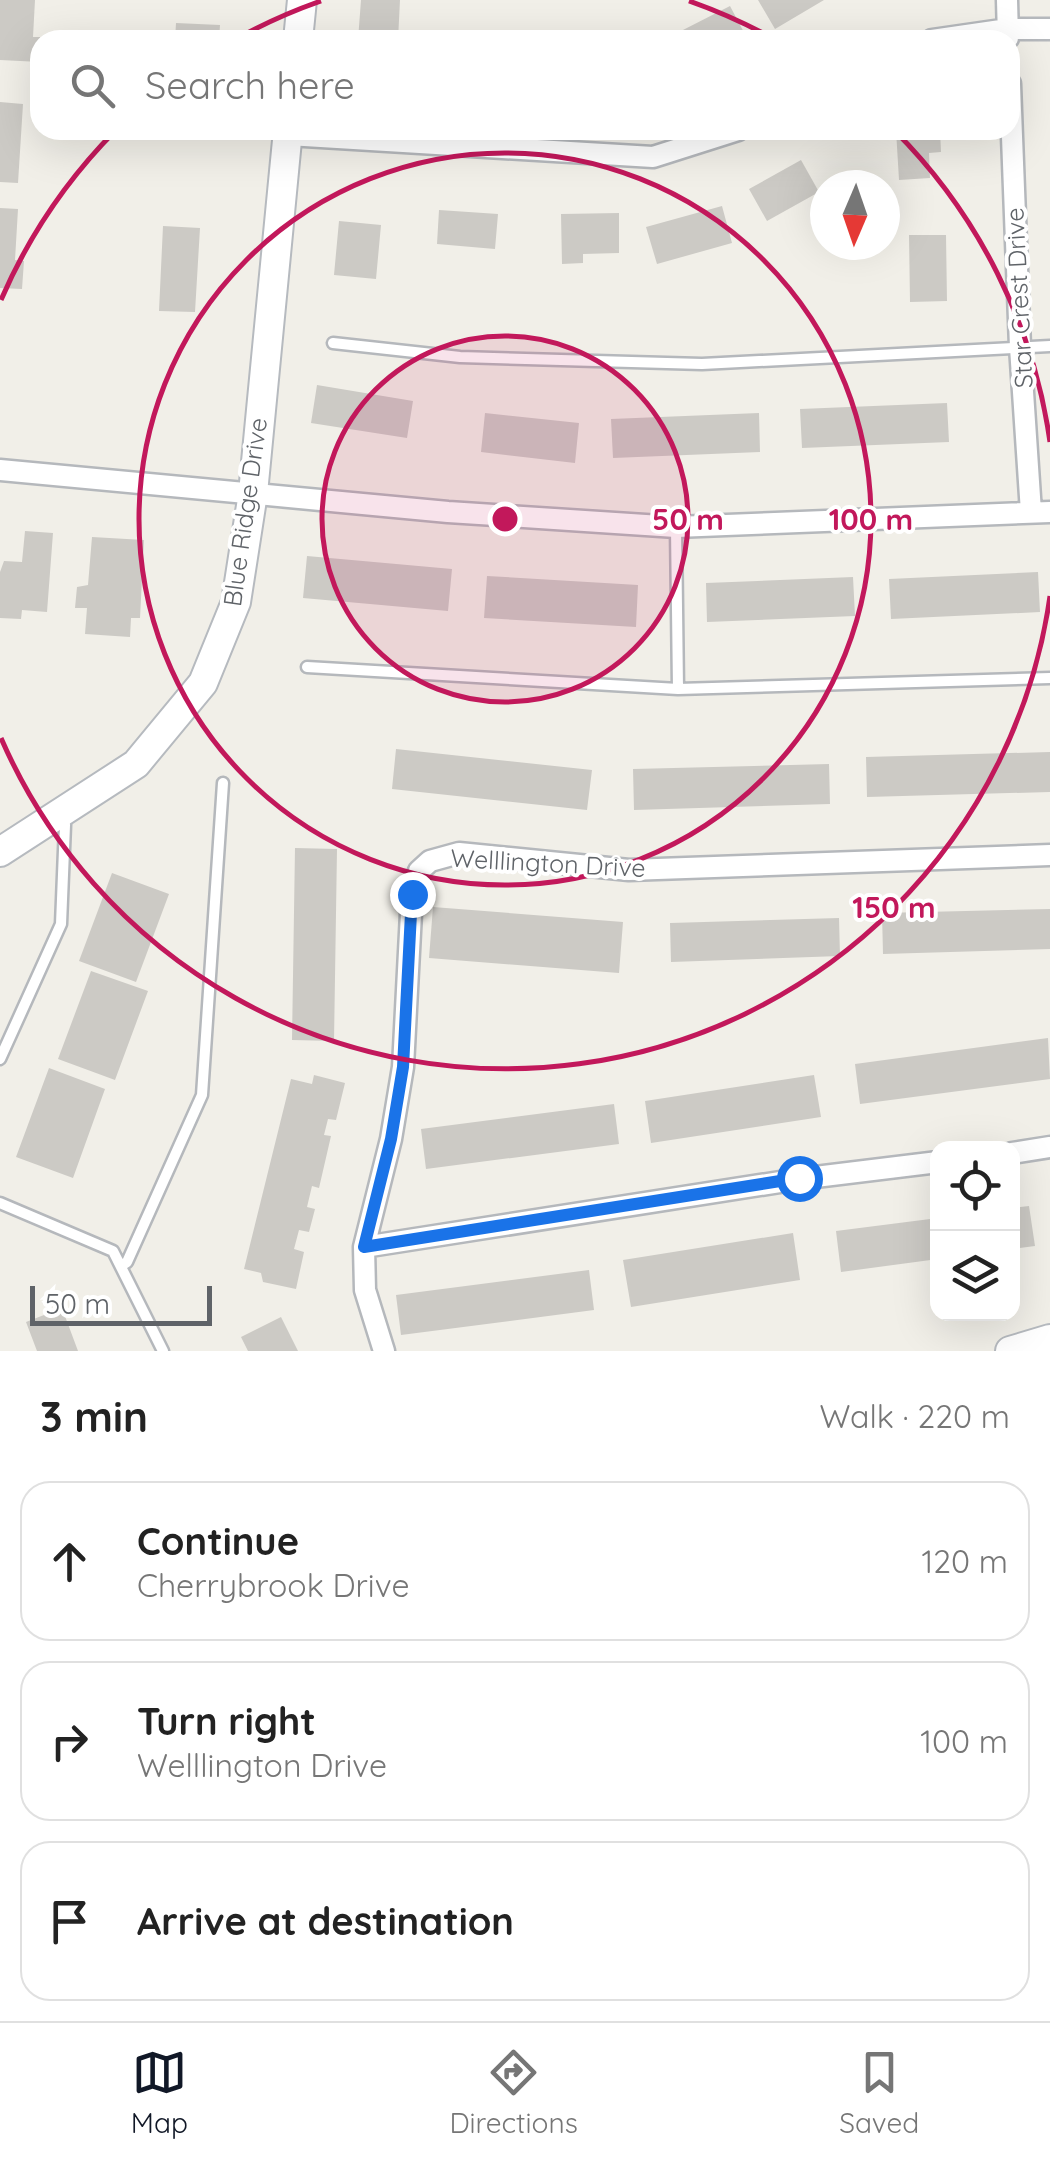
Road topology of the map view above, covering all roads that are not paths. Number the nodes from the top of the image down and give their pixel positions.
1 (302, 0) edge
2 (1007, 0) edge
3 (1050, 29) edge
4 (299, 30) edge
5 (1008, 30) edge
6 (1020, 33) edge
7 (287, 140) edge
8 (404, 140) edge
9 (706, 140) edge
10 (1012, 140) edge
11 (334, 343) dead end
12 (1050, 346) edge
13 (1020, 347) junction
14 (0, 470) edge
15 (253, 493) junction
16 (1041, 512) edge
17 (676, 527) junction
18 (307, 667) dead end
19 (1050, 678) edge
20 (678, 689) junction
21 (223, 783) dead end
22 (62, 814) junction
23 (0, 852) edge
24 (1050, 855) edge
25 (0, 1059) edge
26 (1050, 1147) edge
27 (1020, 1152) edge
28 (930, 1163) edge
29 (0, 1203) edge
30 (364, 1247) junction
31 (121, 1266) junction
32 (1050, 1338) edge
33 (163, 1351) edge
34 (384, 1351) edge
35 (1010, 1351) edge

1 - 4 street
2 - 5 street
3 - 6 street
7 - 15 street, Blue Ridge Drive
8 - 9 street
10 - 13 street, Star Crest Drive
11 - 13 lane
12 - 13 lane
13 - 16 street, Star Crest Drive
14 - 15 street
15 - 17 street
15 - 22 street, Blue Ridge Drive
16 - 17 street
17 - 20 lane
18 - 20 lane
19 - 20 lane
21 - 31 lane
22 - 23 street, Blue Ridge Drive
22 - 25 lane
24 - 30 street, Welllington Drive
26 - 27 street
28 - 30 street
29 - 31 lane
30 - 34 street, Welllington Drive
31 - 33 lane
32 - 35 street

